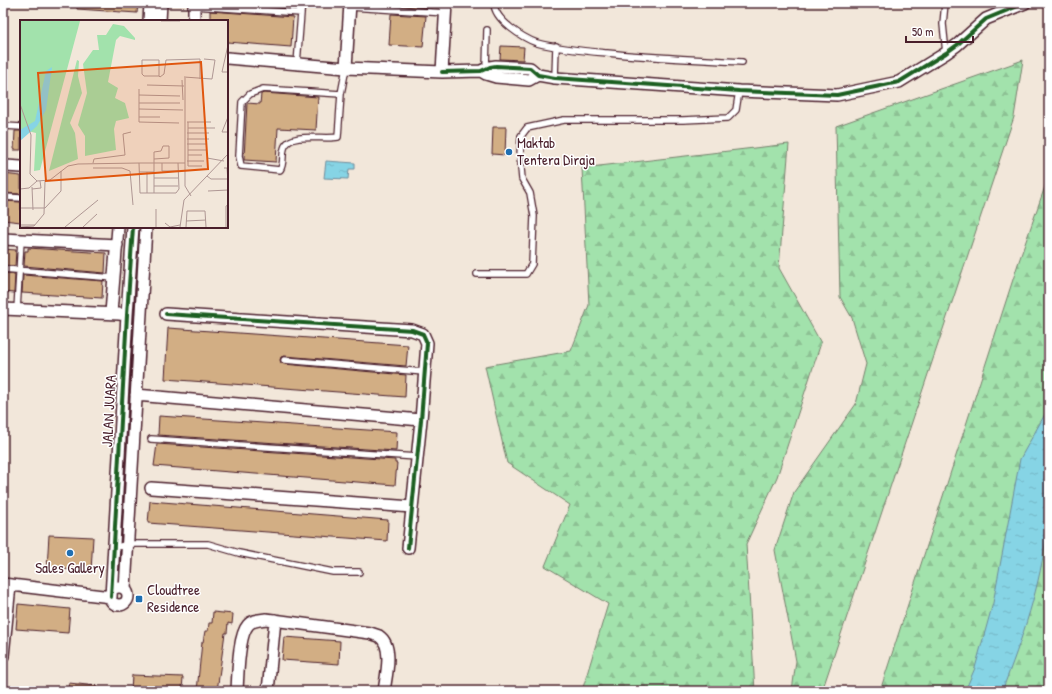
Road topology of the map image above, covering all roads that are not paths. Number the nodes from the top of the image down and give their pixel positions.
1 (150, 3) edge
2 (161, 3) edge
3 (302, 3) edge
4 (397, 3) edge
5 (494, 3) edge
6 (945, 3) edge
7 (1025, 3) edge
8 (194, 5) edge
9 (350, 5) edge
10 (446, 8) edge
11 (397, 10) junction
12 (301, 13) junction
13 (149, 20) edge
14 (160, 20) edge
15 (194, 20) edge
16 (487, 30) dead end
17 (556, 46) junction
18 (946, 53) junction
19 (228, 58) edge
20 (742, 62) dead end
21 (298, 64) junction
22 (346, 68) junction
23 (484, 71) junction
24 (442, 72) junction
25 (555, 78) junction
26 (739, 91) junction
27 (341, 94) junction
28 (5, 126) dead end
29 (20, 127) edge
30 (6, 166) dead end
31 (20, 167) edge
32 (3, 197) edge
33 (20, 198) edge
34 (118, 228) edge
35 (134, 228) edge
36 (146, 228) edge
37 (3, 238) edge
38 (21, 240) junction
39 (117, 245) junction
40 (3, 270) edge
41 (18, 271) junction
42 (477, 274) dead end
43 (114, 278) junction
44 (3, 309) edge
45 (16, 310) junction
46 (112, 314) junction
47 (166, 314) dead end
48 (127, 315) junction
49 (284, 360) dead end
50 (424, 372) junction
51 (136, 395) junction
52 (421, 420) junction
53 (151, 440) dead end
54 (417, 457) junction
55 (151, 488) dead end
56 (412, 507) junction
57 (128, 544) junction
58 (114, 548) junction
59 (408, 548) dead end
60 (359, 572) dead end
61 (6, 584) edge
62 (111, 597) junction
63 (275, 620) junction
64 (3, 656) edge
65 (237, 691) edge
66 (268, 691) edge
67 (384, 691) edge

1 - 13 street
2 - 14 street
3 - 12 lane
4 - 11 lane
5 - 17 lane
6 - 18 lane
7 - 18 street
8 - 12 lane
8 - 15 street
9 - 11 lane
9 - 22 street
10 - 11 lane
10 - 24 street
12 - 21 lane
16 - 23 lane
17 - 20 lane
17 - 25 lane
18 - 26 street
19 - 21 street
21 - 22 street
22 - 24 street
22 - 27 lane
23 - 24 street
23 - 25 street
25 - 26 street
26 - 42 lane
27 - 27 lane
28 - 29 lane
30 - 31 street
32 - 33 lane
34 - 39 street
35 - 48 street, JALAN JUARA
36 - 51 street, JALAN JUARA
37 - 38 street
38 - 39 street
38 - 41 lane
39 - 43 street
40 - 41 lane
41 - 43 lane
41 - 45 lane
43 - 46 street
44 - 45 street
45 - 46 street
46 - 48 street
47 - 50 street
48 - 58 street, JALAN JUARA
49 - 50 lane
50 - 52 street
51 - 52 street
51 - 57 street, JALAN JUARA
52 - 54 street
53 - 54 lane
54 - 56 street
55 - 56 street
56 - 59 street
57 - 58 lane
57 - 60 lane
57 - 62 street, JALAN JUARA
58 - 62 street, JALAN JUARA
61 - 62 street
61 - 64 street
63 - 65 street
63 - 66 street
63 - 67 street

